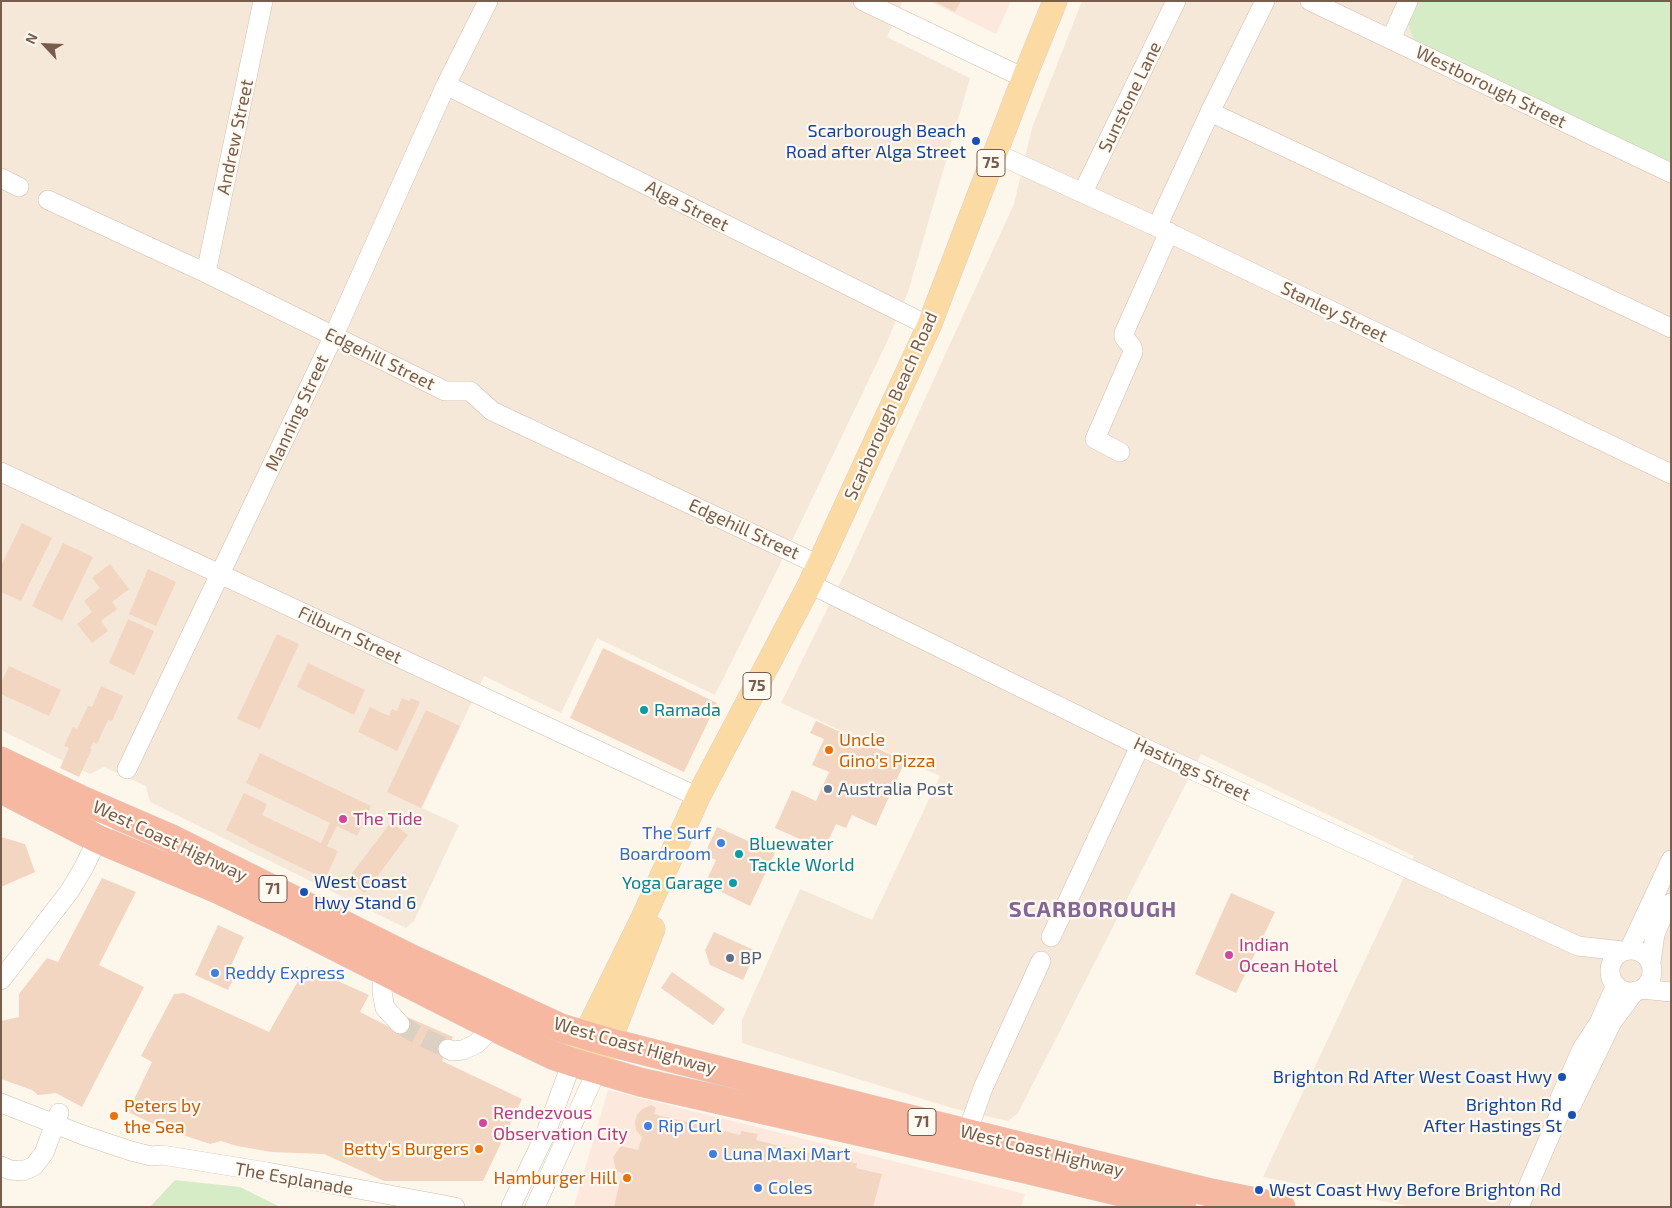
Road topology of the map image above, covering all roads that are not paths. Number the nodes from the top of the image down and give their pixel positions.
1 (263, 1) edge
2 (488, 1) edge
3 (862, 1) edge
4 (1055, 1) edge
5 (1176, 1) edge
6 (1265, 1) edge
7 (1310, 1) edge
8 (1408, 1) edge
9 (1391, 39) junction
10 (1024, 78) junction
11 (446, 85) junction
12 (1210, 112) junction
13 (995, 153) junction
14 (1671, 173) edge
15 (1, 178) edge
16 (19, 187) dead end
17 (1084, 192) junction
18 (48, 200) dead end
19 (1163, 230) junction
20 (206, 273) junction
21 (929, 326) junction
22 (1671, 328) edge
23 (334, 335) junction
24 (1120, 452) dead end
25 (1, 472) edge
26 (1671, 474) edge
27 (221, 574) junction
28 (814, 574) junction
29 (1140, 746) junction
30 (1, 761) edge
31 (126, 769) dead end
32 (1, 790) edge
33 (698, 797) junction
34 (112, 813) junction
35 (98, 839) junction
36 (1671, 860) edge
37 (1671, 903) edge
38 (1051, 937) dead end
39 (1578, 946) junction
40 (1625, 951) junction
41 (1041, 961) dead end
42 (1652, 965) junction
43 (382, 970) junction
44 (1, 980) edge
45 (1614, 982) junction
46 (1671, 984) edge
47 (1638, 990) junction
48 (1671, 992) edge
49 (400, 1024) tunnel mouth
50 (494, 1027) junction
51 (597, 1039) junction
52 (448, 1049) tunnel mouth
53 (585, 1066) junction
54 (1, 1091) edge
55 (1, 1103) edge
56 (1560, 1113) junction
57 (57, 1119) junction
58 (967, 1133) junction
59 (1, 1166) edge
60 (510, 1206) edge
61 (455, 1207) edge
62 (535, 1207) edge
63 (1182, 1207) edge
64 (1281, 1207) edge
65 (1519, 1207) edge

1 - 20 street, Andrew Street
2 - 11 street, Manning Street
3 - 10 street
4 - 10 main road, Scarborough Beach Road / 75
5 - 17 street, Sunstone Lane
6 - 12 street
7 - 9 street, Westborough Street
8 - 9 street
9 - 14 street, Westborough Street
10 - 13 main road, Scarborough Beach Road / 75
11 - 21 street, Alga Street
11 - 23 street, Manning Street
12 - 19 street
12 - 22 street
13 - 17 street, Stanley Street
13 - 21 main road, Scarborough Beach Road / 75
15 - 16 street
17 - 19 street, Stanley Street
18 - 20 street, Edgehill Street
19 - 24 street
19 - 26 street, Stanley Street
20 - 23 street, Edgehill Street
21 - 28 main road, Scarborough Beach Road / 75
23 - 27 street, Manning Street
23 - 28 street, Edgehill Street
25 - 27 street, Filburn Street
27 - 31 street, Manning Street
27 - 33 street, Filburn Street
28 - 29 street, Hastings Street
28 - 33 main road, Scarborough Beach Road / 75
29 - 38 street
29 - 39 street, Hastings Street
30 - 34 highway, West Coast Highway / 71
32 - 35 highway, West Coast Highway / 71
33 - 51 main road, Scarborough Beach Road / 75
34 - 35 street
34 - 51 highway, West Coast Highway / 71
35 - 43 highway, West Coast Highway / 71
35 - 44 street
36 - 40 street
37 - 42 street
39 - 40 street, Hastings Street
39 - 45 street, Hastings Street
40 - 42 street
40 - 45 street
41 - 58 street
42 - 46 street
42 - 47 street
43 - 49 street
43 - 50 highway, West Coast Highway / 71
45 - 47 street
45 - 56 street
47 - 48 street
47 - 56 street
50 - 52 street
50 - 53 highway, West Coast Highway / 71
51 - 53 main road, Scarborough Beach Road / 75
51 - 58 highway, West Coast Highway / 71
53 - 60 street, Scarborough Beach Road
53 - 62 street, Scarborough Beach Road
53 - 63 highway, West Coast Highway / 71
54 - 57 street, The Esplanade
55 - 57 street, The Esplanade
56 - 65 street
57 - 59 street
57 - 61 street, The Esplanade
58 - 64 highway, West Coast Highway / 71

